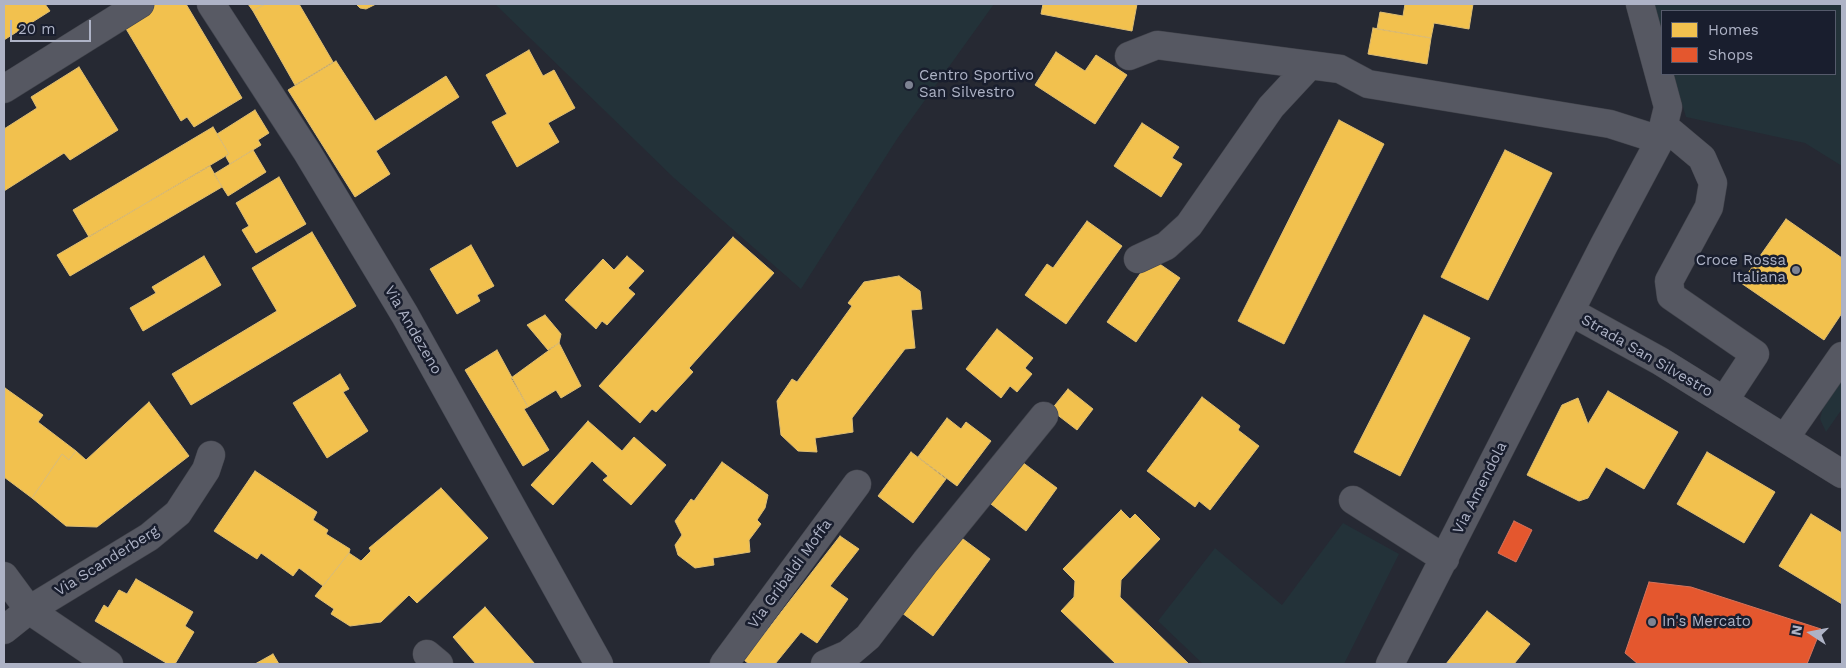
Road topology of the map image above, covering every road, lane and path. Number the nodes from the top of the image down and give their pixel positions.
1 (140, 4) edge
2 (211, 4) edge
3 (1640, 4) edge
4 (1128, 56) dead end
5 (1310, 65) junction
6 (4, 89) edge
7 (1663, 134) junction
8 (1138, 259) dead end
9 (1571, 312) junction
10 (1842, 356) edge
11 (1724, 401) junction
12 (1044, 416) dead end
13 (1785, 438) junction
14 (211, 455) dead end
15 (1842, 472) edge
16 (856, 484) dead end
17 (1353, 500) dead end
18 (1445, 559) junction
19 (4, 576) edge
20 (29, 610) junction
21 (4, 630) edge
22 (109, 664) edge
23 (599, 664) edge
24 (724, 664) edge
25 (825, 664) edge
26 (1390, 664) edge

1 - 6 street
2 - 23 main road, Via Andezeno
3 - 7 street, Strada San Silvestro
4 - 5 street
5 - 7 street
5 - 8 street
7 - 9 street, Strada San Silvestro
7 - 11 street
9 - 11 street, Strada San Silvestro
9 - 18 street, Via Amendola
10 - 13 street
11 - 13 street, Strada San Silvestro
12 - 25 street
13 - 15 street, Strada San Silvestro
14 - 20 street, Via Scanderberg
16 - 24 street, Via Gribaldi Moffa
17 - 18 street
18 - 26 street, Via Amendola
19 - 20 street
20 - 21 street, Via Scanderberg
20 - 22 street

